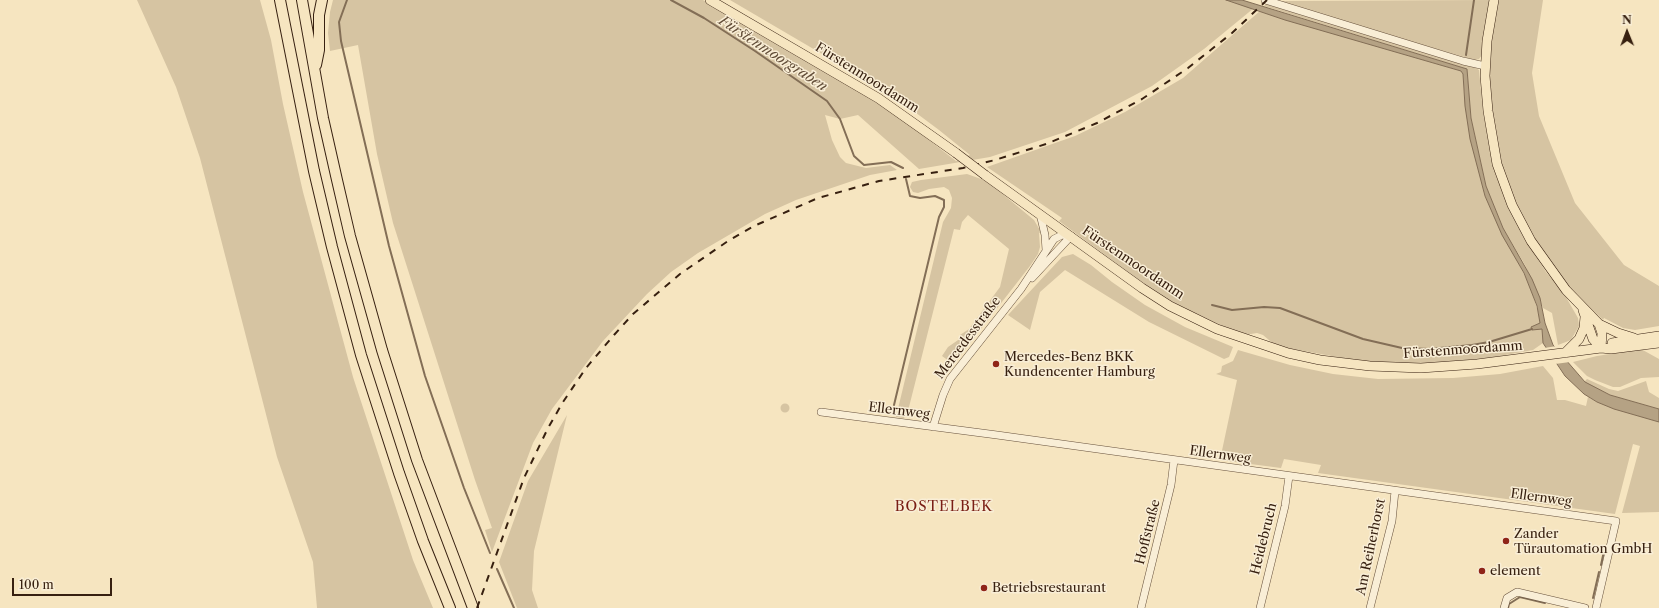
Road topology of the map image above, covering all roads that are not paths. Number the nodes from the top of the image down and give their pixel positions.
1 (273, 0) edge
2 (280, 0) edge
3 (302, 0) edge
4 (322, 0) edge
5 (710, 0) edge
6 (1265, 0) edge
7 (1494, 0) edge
8 (282, 12) junction
9 (1485, 66) junction
10 (315, 71) junction
11 (1040, 214) junction
12 (1070, 236) junction
13 (1046, 250) junction
14 (1021, 289) junction
15 (1584, 312) junction
16 (1599, 324) junction
17 (1659, 336) edge
18 (1639, 339) junction
19 (1659, 342) edge
20 (1579, 347) junction
21 (1602, 348) junction
22 (821, 412) dead end
23 (934, 427) junction
24 (1174, 460) junction
25 (1289, 476) junction
26 (1395, 491) junction
27 (1558, 605) edge
28 (472, 607) edge
29 (450, 608) edge
30 (1141, 608) edge
31 (1260, 608) edge
32 (1370, 608) edge
33 (1504, 608) edge
34 (1585, 608) edge
35 (1596, 608) edge

1 - 8 highway
2 - 8 highway
3 - 10 highway
4 - 10 highway
5 - 11 main road, Fürstenmoordamm, bridge
6 - 9 street
7 - 9 main road
8 - 29 highway
9 - 15 main road
10 - 28 highway
11 - 12 main road, Fürstenmoordamm
11 - 13 street
12 - 13 street, Mercedesstraße
12 - 14 street, Mercedesstraße
12 - 20 main road, Fürstenmoordamm
13 - 14 street, Mercedesstraße
14 - 23 street, Mercedesstraße
15 - 16 main road
15 - 20 main road
15 - 21 main road
16 - 18 main road
16 - 21 main road
17 - 18 main road, Fürstenmoordamm
18 - 21 main road, Fürstenmoordamm
19 - 21 main road, Fürstenmoordamm
20 - 21 main road, Fürstenmoordamm
22 - 23 street, Ellernweg
23 - 24 street, Ellernweg
24 - 25 street, Ellernweg
24 - 30 street, Hoffstraße
25 - 26 street, Ellernweg
25 - 31 street, Heidebruch
26 - 32 street, Am Reiherhorst
26 - 35 street, Ellernweg
27 - 33 street
27 - 34 street

